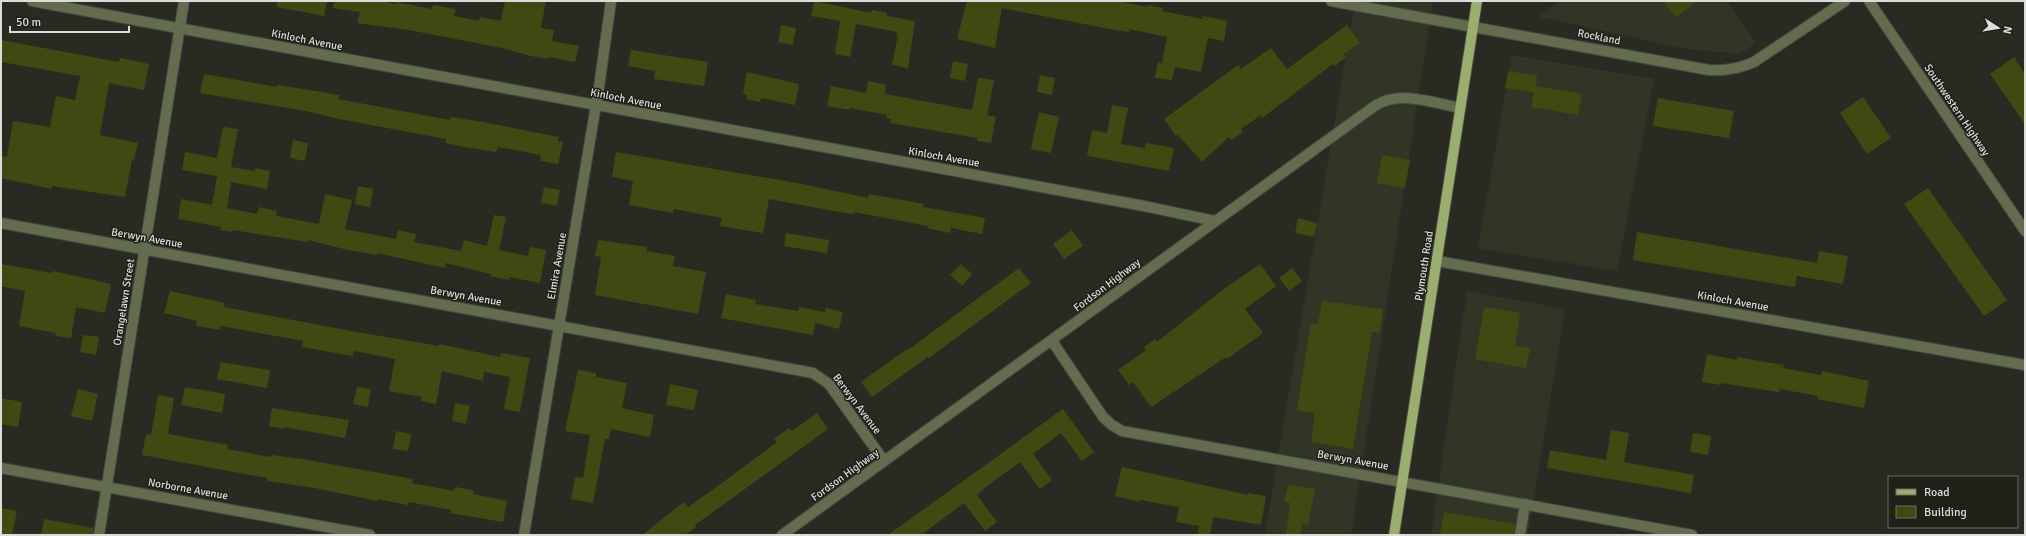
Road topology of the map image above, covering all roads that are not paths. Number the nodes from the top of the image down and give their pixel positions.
1 (32, 1) edge
2 (184, 1) edge
3 (612, 1) edge
4 (1331, 1) edge
5 (1478, 1) edge
6 (1845, 1) edge
7 (1870, 1) edge
8 (1473, 26) junction
9 (179, 28) junction
10 (596, 106) junction
11 (1460, 108) junction
12 (1215, 221) junction
13 (1, 223) edge
14 (2025, 231) edge
15 (144, 250) junction
16 (1437, 261) junction
17 (559, 325) junction
18 (1052, 341) junction
19 (2025, 365) edge
20 (884, 461) junction
21 (1, 468) edge
22 (1403, 481) junction
23 (106, 487) junction
24 (1525, 504) junction
25 (99, 535) edge
26 (370, 535) edge
27 (524, 535) edge
28 (782, 535) edge
29 (1394, 535) edge
30 (1520, 535) edge
31 (1692, 535) edge

1 - 9 street, Kinloch Avenue
2 - 9 street, Orangelawn Street
3 - 10 street, Elmira Avenue
4 - 8 street, Rockland
5 - 8 main road, Plymouth Road
6 - 8 street, Rockland
7 - 14 street, Southwestern Highway
8 - 11 main road, Plymouth Road
9 - 10 street, Kinloch Avenue
9 - 15 street, Orangelawn Street
10 - 12 street, Kinloch Avenue
10 - 17 street, Elmira Avenue
11 - 12 street, Fordson Highway
11 - 16 main road, Plymouth Road
12 - 18 street, Fordson Highway
13 - 15 street, Berwyn Avenue
15 - 17 street, Berwyn Avenue
15 - 23 street, Orangelawn Street
16 - 19 street, Kinloch Avenue
16 - 22 main road, Plymouth Road
17 - 20 street, Berwyn Avenue
17 - 27 street, Elmira Avenue
18 - 20 street, Fordson Highway
18 - 22 street, Berwyn Avenue
20 - 28 street, Fordson Highway
21 - 23 street, Norborne Avenue
22 - 24 street, Berwyn Avenue
22 - 29 main road, Plymouth Road
23 - 25 street, Orangelawn Street
23 - 26 street, Norborne Avenue
24 - 30 street
24 - 31 street, Berwyn Avenue

